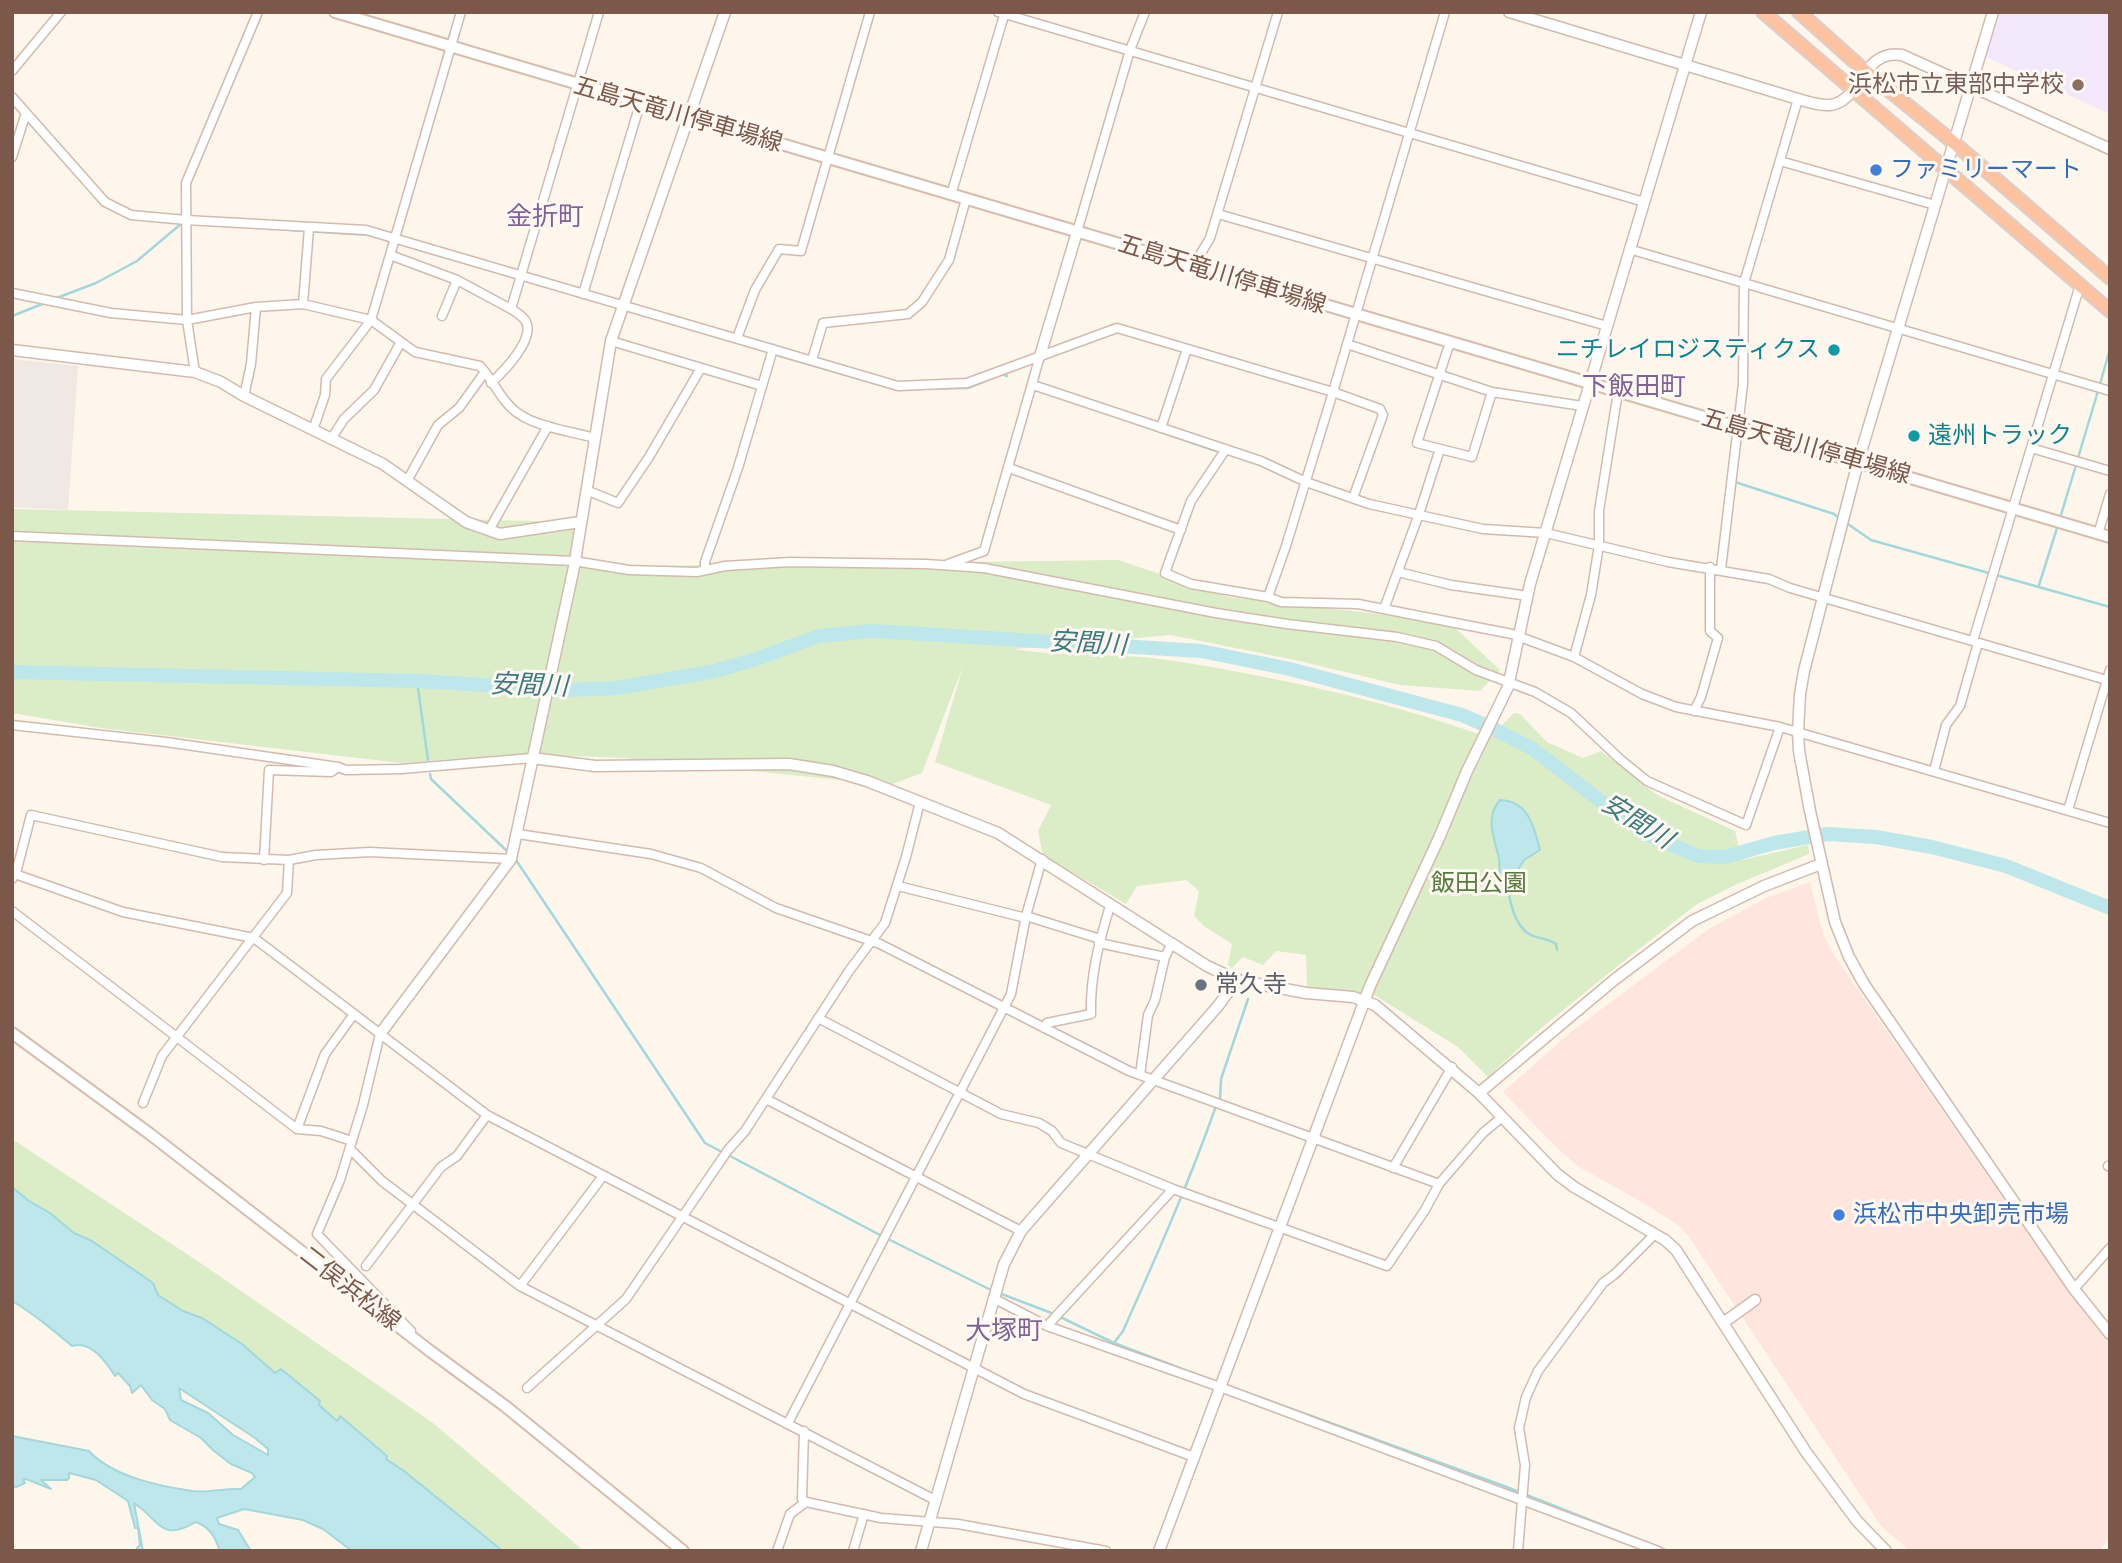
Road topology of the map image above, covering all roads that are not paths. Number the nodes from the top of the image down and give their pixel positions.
1 (61, 12) edge
2 (258, 12) edge
3 (335, 12) edge
4 (461, 12) edge
5 (599, 12) edge
6 (725, 12) edge
7 (870, 12) edge
8 (1145, 12) edge
9 (1278, 12) edge
10 (1446, 12) edge
11 (1509, 12) edge
12 (1701, 12) edge
13 (1763, 12) edge
14 (1798, 12) edge
15 (1003, 13) edge
16 (1990, 13) edge
17 (355, 16) edge
18 (451, 47) junction
19 (1130, 50) junction
20 (1685, 64) junction
21 (12, 71) edge
22 (1866, 71) junction
23 (578, 85) junction
24 (1970, 85) junction
25 (1255, 88) junction
26 (1853, 90) junction
27 (12, 97) edge
28 (1798, 99) junction
29 (640, 104) junction
30 (26, 113) junction
31 (687, 118) junction
32 (1409, 133) junction
33 (1953, 142) junction
34 (2110, 149) edge
35 (12, 156) edge
36 (828, 158) junction
37 (1780, 161) junction
38 (1945, 170) junction
39 (951, 195) junction
40 (966, 199) junction
41 (1644, 202) junction
42 (1935, 205) junction
43 (1218, 214) junction
44 (187, 220) junction
45 (309, 228) junction
46 (1077, 232) junction
47 (395, 237) junction
48 (1629, 250) junction
49 (390, 256) junction
50 (1374, 257) junction
51 (1195, 267) junction
52 (522, 275) junction
53 (2110, 278) edge
54 (457, 280) junction
55 (1744, 283) junction
56 (2080, 285) junction
57 (12, 293) edge
58 (583, 294) junction
59 (303, 304) junction
60 (623, 306) junction
61 (256, 307) junction
62 (512, 309) junction
63 (2110, 311) edge
64 (1355, 314) junction
65 (442, 316) dead end
66 (187, 320) junction
67 (371, 320) junction
68 (1607, 326) junction
69 (1898, 328) junction
70 (737, 338) junction
71 (611, 341) junction
72 (401, 342) junction
73 (1450, 342) junction
74 (1347, 344) junction
75 (773, 349) junction
76 (1187, 349) junction
77 (12, 350) edge
78 (1040, 356) junction
79 (812, 360) junction
80 (701, 368) junction
81 (195, 372) junction
82 (485, 372) junction
83 (1438, 374) junction
84 (2053, 374) junction
85 (491, 383) junction
86 (1589, 383) junction
87 (1033, 385) junction
88 (762, 386) junction
89 (2110, 391) edge
90 (1333, 392) junction
91 (1492, 392) junction
92 (1618, 392) junction
93 (244, 396) junction
94 (1582, 407) junction
95 (548, 426) junction
96 (1161, 428) junction
97 (1739, 428) junction
98 (313, 430) junction
99 (595, 438) junction
100 (331, 439) junction
101 (2031, 448) junction
102 (1226, 449) junction
103 (1440, 449) junction
104 (1858, 462) junction
105 (1009, 468) junction
106 (2110, 471) edge
107 (407, 481) junction
108 (1306, 482) junction
109 (586, 490) junction
110 (2110, 494) edge
111 (1353, 498) junction
112 (2011, 509) junction
113 (1419, 514) junction
114 (580, 522) junction
115 (489, 530) junction
116 (1181, 530) junction
117 (1546, 533) junction
118 (2098, 534) junction
119 (12, 536) edge
120 (2110, 537) edge
121 (1600, 545) junction
122 (575, 561) junction
123 (945, 565) junction
124 (1710, 567) junction
125 (1721, 569) junction
126 (705, 570) junction
127 (1398, 572) junction
128 (1528, 596) junction
129 (1268, 597) junction
130 (1823, 597) junction
131 (1384, 609) junction
132 (1519, 636) junction
133 (1975, 642) junction
134 (1574, 657) junction
135 (2110, 670) edge
136 (2108, 681) edge
137 (1509, 684) junction
138 (1693, 711) junction
139 (12, 725) edge
140 (1780, 727) junction
141 (1798, 732) junction
142 (532, 758) junction
143 (338, 766) junction
144 (1934, 771) junction
145 (920, 802) junction
146 (2068, 810) junction
147 (2110, 823) edge
148 (518, 834) junction
149 (511, 859) junction
150 (1042, 859) junction
151 (264, 860) junction
152 (289, 860) junction
153 (1821, 864) junction
154 (14, 875) edge
155 (898, 886) junction
156 (1110, 906) junction
157 (12, 911) edge
158 (1026, 917) junction
159 (254, 938) junction
160 (873, 940) junction
161 (1099, 941) junction
162 (1172, 943) junction
163 (1166, 957) junction
164 (1237, 980) junction
165 (1364, 1000) junction
166 (1004, 1007) junction
167 (354, 1014) junction
168 (818, 1018) junction
169 (1044, 1028) junction
170 (12, 1033) edge
171 (380, 1034) junction
172 (178, 1036) junction
173 (1452, 1068) junction
174 (1140, 1075) junction
175 (1153, 1080) junction
176 (960, 1092) junction
177 (1479, 1093) junction
178 (766, 1099) junction
179 (143, 1103) dead end
180 (487, 1115) junction
181 (1503, 1117) junction
182 (297, 1129) junction
183 (1313, 1138) junction
184 (351, 1145) junction
185 (1088, 1154) junction
186 (1393, 1168) junction
187 (603, 1176) junction
188 (916, 1177) junction
189 (1439, 1184) junction
190 (1180, 1191) junction
191 (413, 1205) junction
192 (681, 1217) junction
193 (1280, 1228) junction
194 (1021, 1231) junction
195 (1655, 1234) junction
196 (2110, 1248) edge
197 (366, 1266) dead end
198 (520, 1286) junction
199 (2074, 1289) junction
200 (993, 1298) junction
201 (1755, 1300) dead end
202 (850, 1303) junction
203 (1723, 1323) junction
204 (596, 1325) junction
205 (1046, 1326) junction
206 (2110, 1334) edge
207 (429, 1351) junction
208 (973, 1368) junction
209 (1220, 1387) junction
210 (527, 1388) dead end
211 (788, 1423) junction
212 (804, 1431) junction
213 (1194, 1457) junction
214 (1521, 1499) junction
215 (935, 1500) junction
216 (806, 1502) junction
217 (864, 1514) junction
218 (929, 1523) junction
219 (1882, 1550) edge
220 (683, 1551) edge
221 (777, 1551) edge
222 (853, 1551) edge
223 (921, 1551) edge
224 (1106, 1551) edge
225 (1159, 1551) edge
226 (1518, 1551) edge
227 (1658, 1551) edge

1 - 21 street
2 - 44 street
3 - 17 main road, 五島天竜川停車場線
4 - 18 street
5 - 23 street
6 - 31 street
7 - 36 street
8 - 19 street
9 - 25 street
10 - 32 street
11 - 20 street
12 - 20 street
13 - 26 highway
14 - 22 highway
15 - 19 street
15 - 39 street
16 - 24 street
17 - 18 main road, 五島天竜川停車場線
18 - 23 main road, 五島天竜川停車場線
18 - 47 street
19 - 25 street
19 - 46 street
20 - 28 street
20 - 41 street
22 - 24 street
22 - 26 street
22 - 33 highway
23 - 29 main road, 五島天竜川停車場線
23 - 52 street
24 - 33 street
24 - 34 street
25 - 32 street
25 - 43 street
26 - 28 street
26 - 38 highway
27 - 30 street
28 - 37 street
29 - 31 main road, 五島天竜川停車場線
29 - 58 street
30 - 35 street
30 - 44 street
31 - 36 main road, 五島天竜川停車場線
31 - 60 street
32 - 41 street
32 - 50 street
33 - 38 street
33 - 53 highway
36 - 39 main road, 五島天竜川停車場線
36 - 70 street
37 - 42 street
37 - 55 street
38 - 42 street
38 - 56 highway
39 - 40 main road, 五島天竜川停車場線
40 - 46 main road, 五島天竜川停車場線
40 - 79 street
41 - 48 street
42 - 69 street
43 - 50 street
43 - 51 street
44 - 45 street
44 - 66 street
45 - 47 street
45 - 59 street
46 - 51 main road, 五島天竜川停車場線
46 - 78 street
47 - 49 street
47 - 52 street
48 - 55 street
48 - 68 street
49 - 54 street
49 - 67 street
50 - 64 street
50 - 68 street
51 - 64 main road, 五島天竜川停車場線
52 - 58 street
52 - 62 street
54 - 62 street
54 - 65 street
55 - 69 street
55 - 97 street
56 - 63 highway
56 - 84 street
57 - 66 street
58 - 60 street
59 - 61 street
59 - 67 street
60 - 70 street
60 - 71 street
61 - 66 street
61 - 93 street
62 - 85 street
64 - 73 main road, 五島天竜川停車場線
64 - 74 street
66 - 81 street
67 - 72 street
67 - 98 street
68 - 86 street
69 - 84 street
69 - 104 street
70 - 75 street
71 - 80 street
71 - 99 street
72 - 82 street
72 - 100 street
73 - 83 street
73 - 86 main road, 五島天竜川停車場線
74 - 83 street
74 - 90 street
75 - 79 street
75 - 88 street
76 - 78 street
76 - 90 street
76 - 96 street
77 - 81 street
78 - 79 street
78 - 87 street
80 - 88 street
80 - 109 street
81 - 93 street
82 - 85 street
82 - 107 street
83 - 91 street
83 - 103 street
84 - 89 street
84 - 101 street
85 - 95 street
86 - 92 main road, 五島天竜川停車場線
86 - 94 street
87 - 96 street
87 - 105 street
88 - 126 street
90 - 108 street
90 - 111 street
91 - 94 street
91 - 103 street
92 - 97 main road, 五島天竜川停車場線
92 - 121 street
93 - 98 street
94 - 117 street
95 - 99 street
95 - 115 street
96 - 102 street
97 - 104 main road, 五島天竜川停車場線
97 - 125 street
98 - 100 street
99 - 109 street
100 - 107 street
101 - 106 street
101 - 112 street
102 - 108 street
102 - 116 street
103 - 113 street
104 - 112 main road, 五島天竜川停車場線
104 - 130 street
105 - 116 street
105 - 123 street
107 - 115 street
108 - 111 street
108 - 129 street
109 - 114 street
110 - 118 street
111 - 113 street
112 - 118 main road, 五島天竜川停車場線
112 - 133 street
113 - 117 street
113 - 127 street
114 - 115 street
114 - 122 street
116 - 129 street
117 - 121 street
117 - 128 street
118 - 120 main road, 五島天竜川停車場線
119 - 122 street
121 - 124 street
121 - 134 street
122 - 126 street
122 - 142 street
123 - 126 street
123 - 137 street
124 - 125 street
124 - 138 street
125 - 130 street
127 - 128 street
127 - 131 street
128 - 132 street
129 - 131 street
130 - 133 street
130 - 141 street
131 - 132 street
132 - 134 street
132 - 137 street
133 - 136 street
133 - 144 street
134 - 138 street
135 - 136 street
136 - 146 street
137 - 140 street
137 - 165 street
138 - 140 street
139 - 143 street
140 - 141 street
141 - 144 street
141 - 153 street
142 - 143 street
142 - 145 street
142 - 148 street
143 - 151 street
144 - 146 street
145 - 150 street
145 - 155 street
146 - 147 street
148 - 149 street
148 - 160 street
149 - 152 street
149 - 171 street
150 - 156 street
150 - 158 street
151 - 152 street
151 - 154 street
152 - 159 street
153 - 177 street
153 - 199 street
154 - 159 street
155 - 158 street
155 - 160 street
156 - 161 street
156 - 162 street
157 - 172 street
158 - 161 street
158 - 166 street
159 - 167 street
159 - 172 street
160 - 166 street
160 - 168 street
161 - 163 street
161 - 169 street
162 - 163 street
162 - 164 street
163 - 174 street
164 - 165 street
164 - 175 street
165 - 173 street
165 - 183 street
166 - 169 street
166 - 176 street
167 - 171 street
167 - 182 street
168 - 176 street
168 - 178 street
169 - 174 street
170 - 207 main road, 二俣浜松線
171 - 180 street
171 - 184 street
172 - 179 street
172 - 182 street
173 - 177 street
173 - 186 street
174 - 175 street
175 - 183 street
175 - 185 street
176 - 185 street
176 - 188 street
177 - 181 street
178 - 188 street
178 - 192 street
180 - 187 street
180 - 191 street
181 - 189 street
181 - 195 street
182 - 184 street
183 - 186 street
183 - 193 street
184 - 191 street
184 - 207 street
185 - 190 street
185 - 194 street
186 - 189 street
187 - 192 street
187 - 198 street
188 - 194 street
188 - 202 street
189 - 193 street
190 - 193 street
190 - 205 street
191 - 197 street
191 - 198 street
192 - 202 street
192 - 204 street
193 - 209 street
194 - 200 street
195 - 203 street
195 - 214 street
196 - 199 street
198 - 204 street
199 - 206 street
200 - 205 street
200 - 208 street
201 - 203 street
202 - 208 street
202 - 211 street
203 - 219 street
204 - 210 street
204 - 211 street
205 - 209 street
207 - 220 main road, 二俣浜松線
208 - 213 street
208 - 215 street
209 - 213 street
209 - 214 street
211 - 212 street
212 - 215 street
212 - 216 street
213 - 225 street
214 - 226 street
214 - 227 street
215 - 218 street
216 - 217 street
216 - 221 street
217 - 218 street
217 - 222 street
218 - 223 street
218 - 224 street

